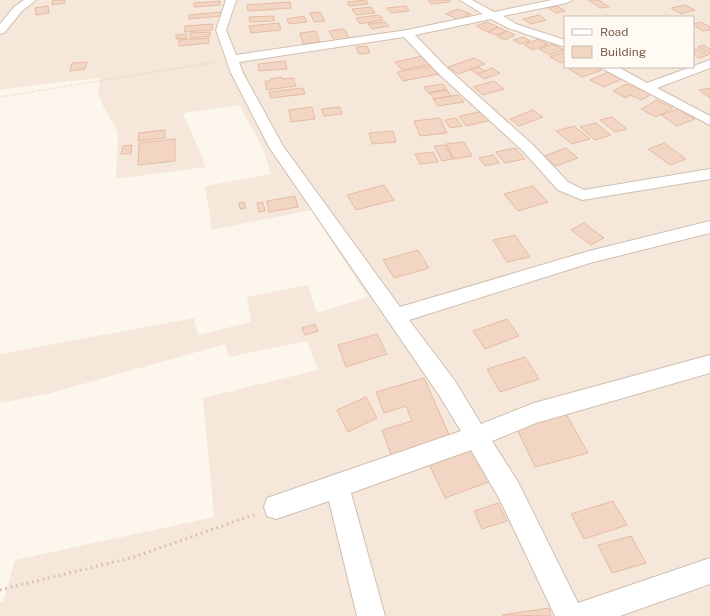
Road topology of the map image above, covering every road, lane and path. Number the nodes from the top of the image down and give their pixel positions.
1 (31, 0) edge
2 (231, 0) edge
3 (465, 0) edge
4 (567, 0) edge
5 (493, 15) junction
6 (0, 31) edge
7 (407, 33) junction
8 (564, 44) edge
9 (232, 59) junction
10 (710, 64) edge
11 (611, 68) edge
12 (647, 87) junction
13 (0, 97) edge
14 (710, 121) edge
15 (710, 174) edge
16 (710, 227) edge
17 (396, 316) junction
18 (710, 364) edge
19 (476, 437) junction
20 (338, 485) junction
21 (276, 507) joint
22 (710, 571) edge
23 (0, 590) edge
24 (371, 616) edge
25 (569, 616) edge
26 (581, 616) edge

1 - 6 street
2 - 9 street
3 - 5 street
4 - 5 street
5 - 7 street
5 - 8 street
7 - 9 street
7 - 15 street
9 - 13 path
9 - 17 street
10 - 12 street
11 - 12 street
12 - 14 street
16 - 17 street
17 - 19 street
18 - 19 street
19 - 20 street
19 - 25 street
20 - 21 street
20 - 24 street
21 - 23 path
22 - 26 street

